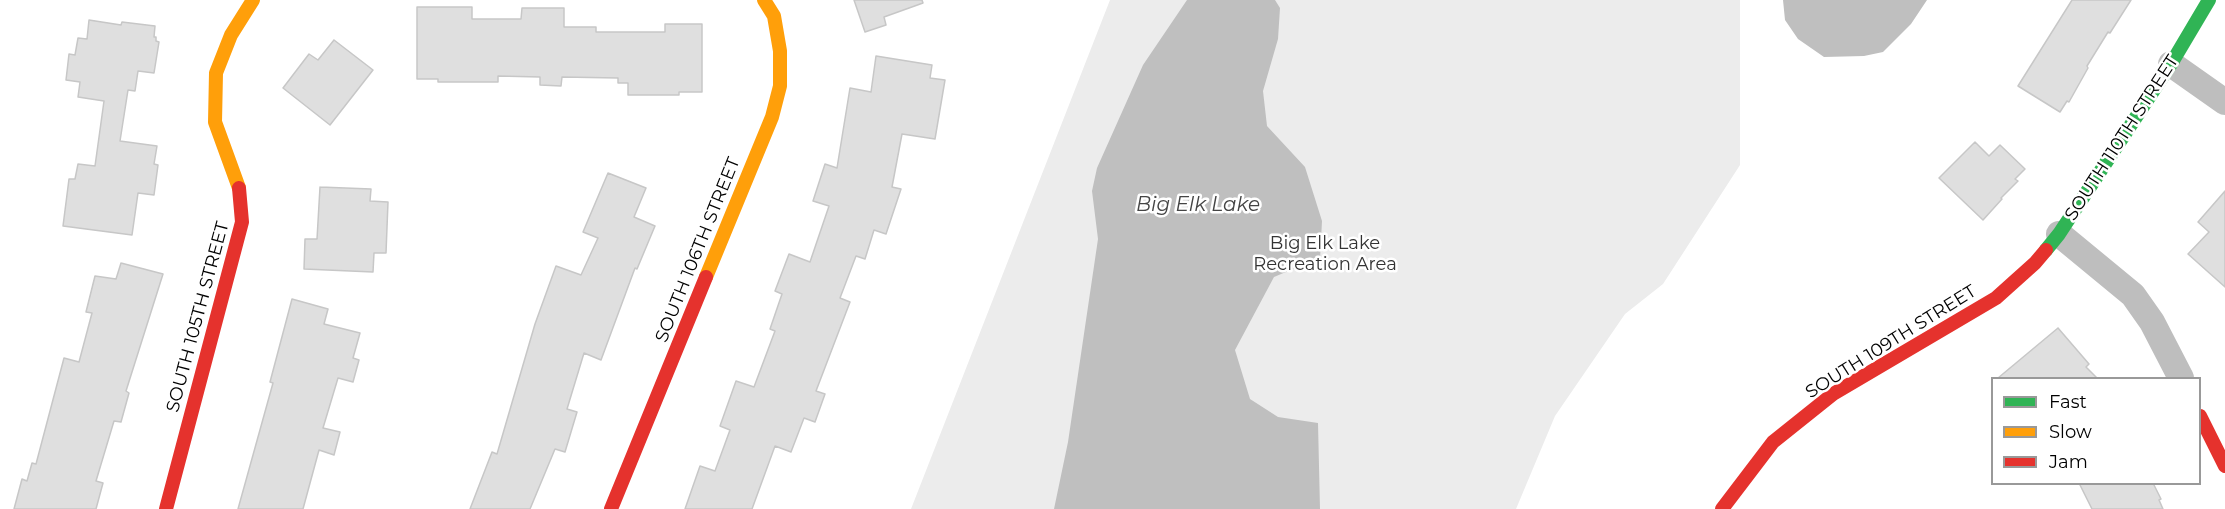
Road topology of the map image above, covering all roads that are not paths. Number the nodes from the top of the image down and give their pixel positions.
1 (253, 0) edge
2 (764, 0) edge
3 (2209, 0) edge
4 (2171, 64) junction
5 (2225, 102) edge
6 (2059, 234) junction
7 (2180, 377) edge
8 (2201, 420) edge
9 (2225, 466) edge
10 (166, 509) edge
11 (611, 509) edge
12 (1722, 509) edge

1 - 10 street, SOUTH 105TH STREET
2 - 11 street, SOUTH 106TH STREET
3 - 4 street, SOUTH 110TH STREET
4 - 5 street
4 - 6 street, SOUTH 110TH STREET
6 - 7 street, SOUTH 110TH STREET
6 - 12 street, SOUTH 109TH STREET
8 - 9 street

